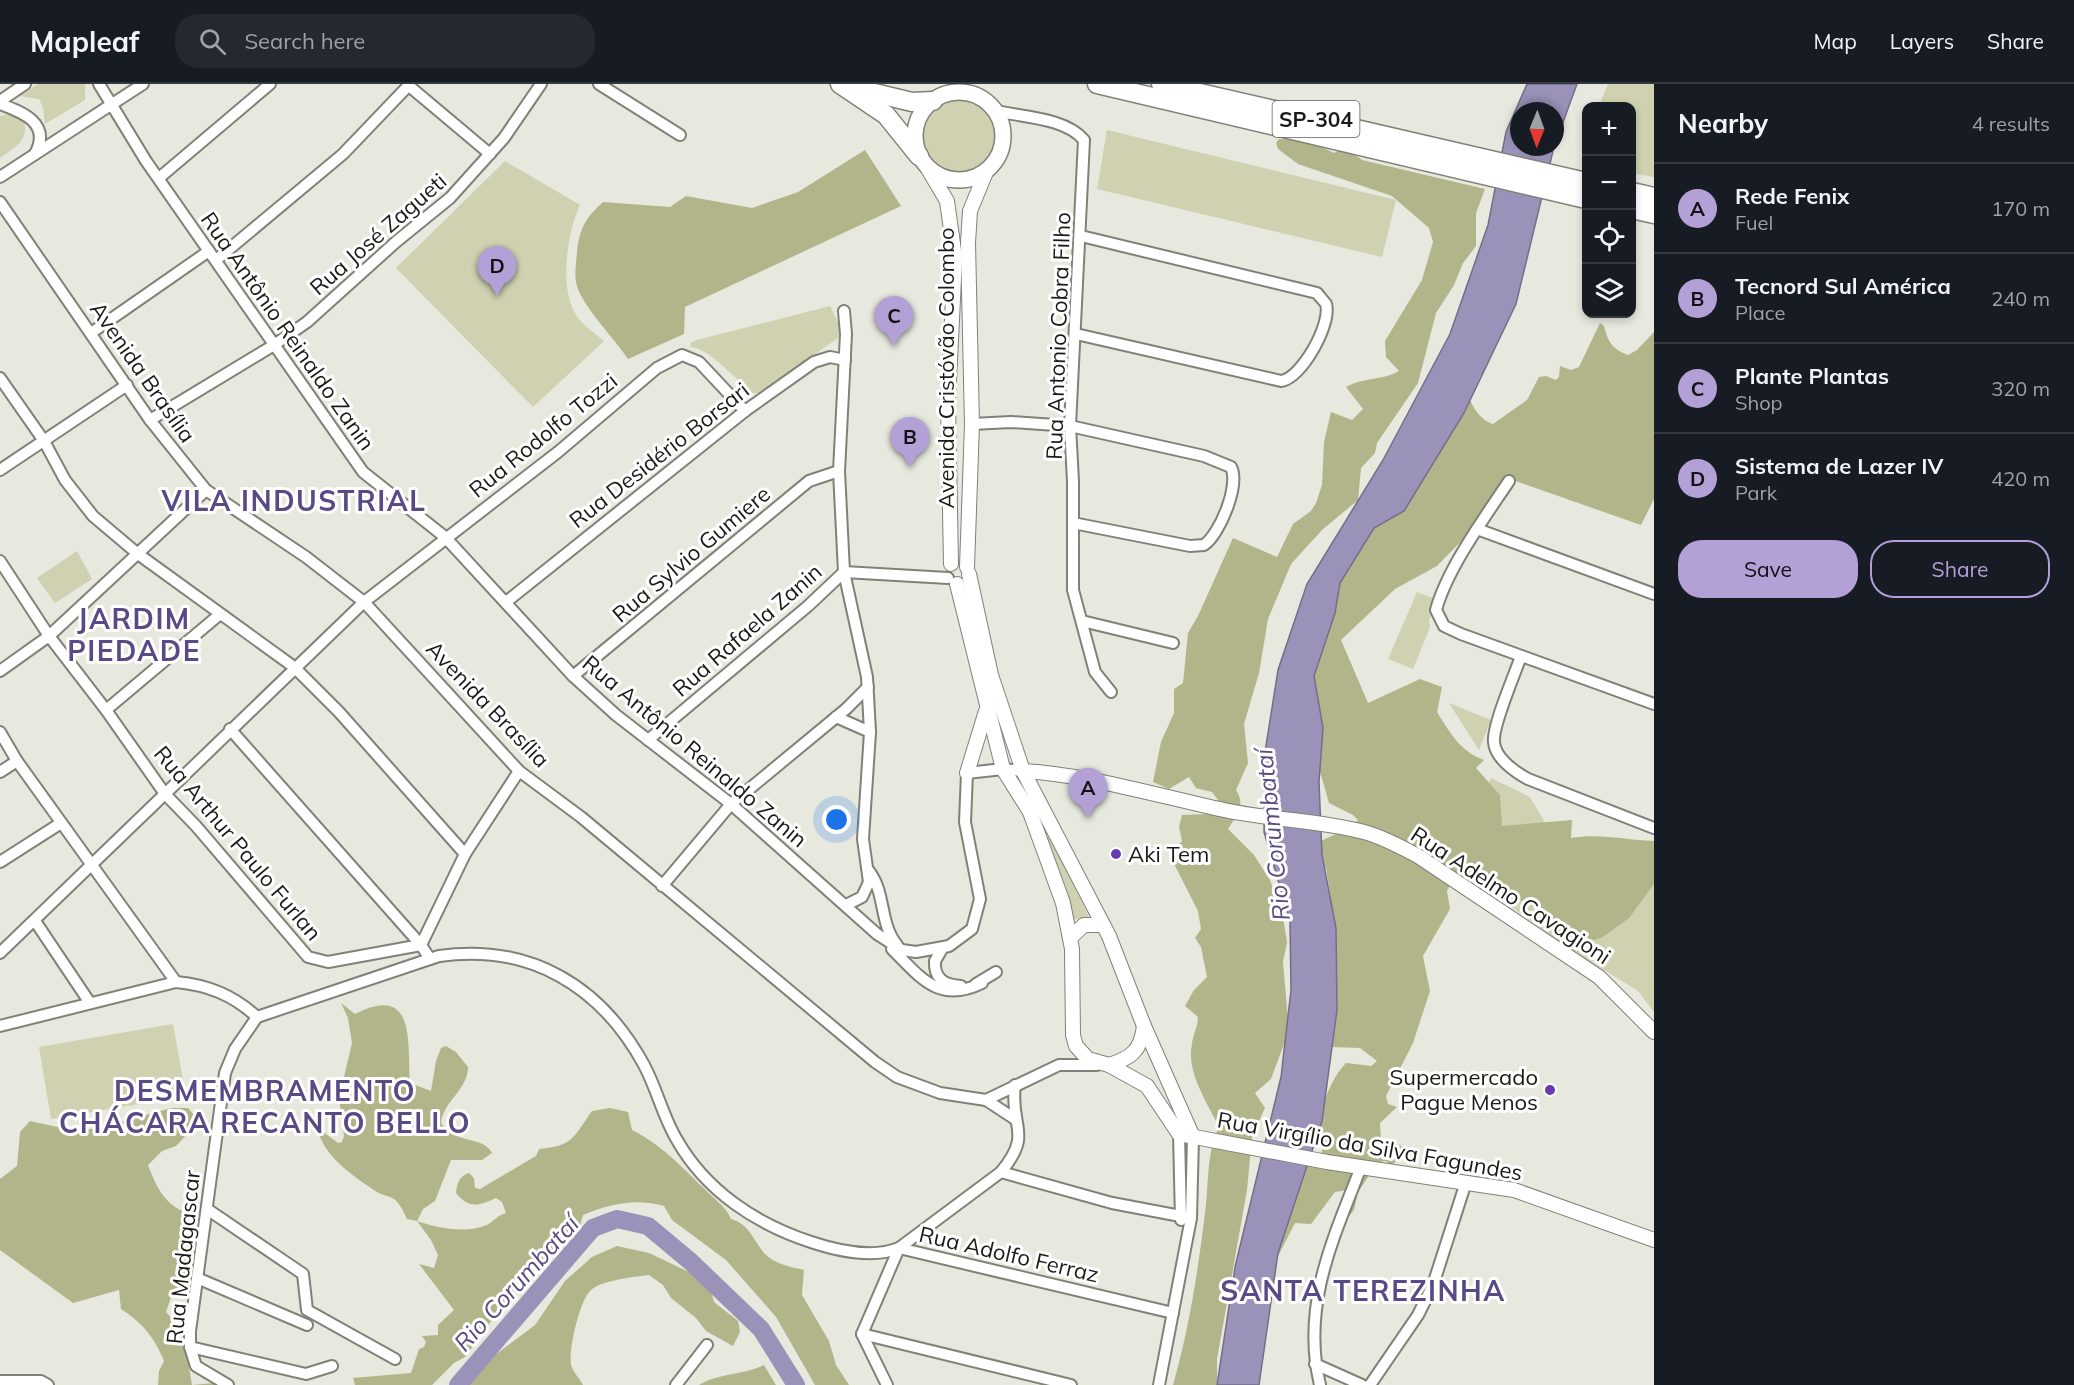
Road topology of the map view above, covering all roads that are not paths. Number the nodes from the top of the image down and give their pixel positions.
1 (25, 84) edge
2 (99, 84) edge
3 (144, 84) edge
4 (270, 84) edge
5 (541, 84) edge
6 (599, 84) edge
7 (841, 84) edge
8 (1096, 84) edge
9 (1161, 84) edge
10 (409, 85) edge
11 (963, 88) edge
12 (938, 94) edge
13 (0, 102) edge
14 (113, 106) junction
15 (996, 111) junction
16 (680, 135) dead end
17 (35, 154) junction
18 (490, 154) junction
19 (922, 160) junction
20 (1469, 163) junction
21 (986, 172) junction
22 (0, 177) edge
23 (159, 178) junction
24 (1582, 183) edge
25 (1562, 185) junction
26 (1636, 193) edge
27 (1582, 196) edge
28 (1654, 197) edge
29 (0, 202) edge
30 (1636, 210) edge
31 (1654, 214) edge
32 (1081, 236) junction
33 (212, 255) junction
34 (844, 311) dead end
35 (91, 333) junction
36 (1076, 334) junction
37 (274, 345) junction
38 (845, 360) junction
39 (0, 378) edge
40 (127, 385) junction
41 (745, 411) junction
42 (150, 420) junction
43 (972, 424) junction
44 (1070, 426) junction
45 (44, 441) junction
46 (0, 470) edge
47 (839, 471) junction
48 (1509, 481) dead end
49 (206, 490) junction
50 (1073, 523) junction
51 (1477, 529) junction
52 (445, 537) junction
53 (138, 554) junction
54 (0, 561) edge
55 (968, 571) junction
56 (843, 572) junction
57 (952, 575) junction
58 (1654, 594) edge
59 (364, 602) junction
60 (506, 602) junction
61 (219, 615) junction
62 (1082, 621) junction
63 (49, 636) junction
64 (1173, 643) dead end
65 (1521, 656) junction
66 (294, 667) junction
67 (0, 671) edge
68 (573, 676) junction
69 (868, 687) junction
70 (1111, 692) dead end
71 (1654, 704) edge
72 (106, 710) junction
73 (986, 711) junction
74 (836, 717) junction
75 (230, 729) junction
76 (0, 732) edge
77 (870, 732) junction
78 (648, 740) junction
79 (17, 761) junction
80 (1002, 769) junction
81 (519, 771) junction
82 (1023, 771) junction
83 (0, 772) edge
84 (967, 773) junction
85 (1066, 777) junction
86 (165, 794) junction
87 (1036, 795) junction
88 (731, 804) junction
89 (61, 823) junction
90 (1654, 828) edge
91 (1036, 830) junction
92 (465, 854) junction
93 (0, 862) edge
94 (91, 865) junction
95 (869, 871) junction
96 (662, 886) junction
97 (846, 905) junction
98 (35, 921) junction
99 (1103, 925) junction
100 (877, 934) junction
101 (1070, 938) junction
102 (421, 945) junction
103 (942, 949) junction
104 (902, 950) junction
105 (0, 952) edge
106 (430, 959) junction
107 (996, 972) dead end
108 (176, 982) junction
109 (982, 983) junction
110 (90, 1003) junction
111 (257, 1017) junction
112 (0, 1026) edge
113 (1144, 1026) junction
114 (1654, 1032) edge
115 (1109, 1065) junction
116 (1015, 1085) junction
117 (986, 1100) junction
118 (1015, 1119) junction
119 (1186, 1135) junction
120 (1361, 1167) junction
121 (1001, 1172) junction
122 (1466, 1182) junction
123 (207, 1209) junction
124 (1179, 1215) junction
125 (1191, 1218) junction
126 (1186, 1234) junction
127 (1654, 1240) edge
128 (899, 1248) junction
129 (198, 1278) junction
130 (1173, 1313) junction
131 (307, 1325) dead end
132 (862, 1334) junction
133 (707, 1345) dead end
134 (190, 1347) junction
135 (395, 1359) dead end
136 (1315, 1364) junction
137 (332, 1366) dead end
138 (0, 1381) edge
139 (48, 1385) edge
140 (228, 1385) edge
141 (676, 1385) edge
142 (887, 1385) edge
143 (1071, 1385) edge
144 (1159, 1385) edge
145 (1320, 1385) edge
146 (1362, 1385) edge
147 (1370, 1385) edge

1 - 13 street
2 - 14 street, Rua Antônio Reinaldo Zanin
3 - 14 street
4 - 23 street
5 - 18 street, Rua José Zagueti
6 - 16 street
7 - 12 highway
7 - 19 highway
8 - 20 highway, SP-304
9 - 20 highway, SP-304
10 - 18 street
10 - 33 street
11 - 12 main road
11 - 15 main road
12 - 19 main road
13 - 17 street
14 - 17 street
14 - 23 street, Rua Antônio Reinaldo Zanin
15 - 21 main road
15 - 32 street, Rua Antonio Cobra Filho
17 - 22 street
18 - 37 street, Rua José Zagueti
19 - 21 main road
19 - 57 street, Avenida Cristóvão Colombo
20 - 25 highway, SP-304
21 - 43 street, Avenida Cristóvão Colombo
23 - 33 street, Rua Antônio Reinaldo Zanin
24 - 25 highway, SP-304
25 - 27 highway, SP-304
26 - 28 highway
29 - 35 street, Avenida Brasília
30 - 31 highway
32 - 36 street, Rua Antonio Cobra Filho
32 - 36 street
33 - 35 street
33 - 37 street, Rua Antônio Reinaldo Zanin
34 - 38 street
35 - 40 street, Avenida Brasília
36 - 44 street, Rua Antonio Cobra Filho
37 - 42 street, Rua José Zagueti
37 - 52 street, Rua Antônio Reinaldo Zanin
38 - 41 street, Rua Desidério Borsari
38 - 47 street
39 - 45 street
40 - 42 street, Avenida Brasília
40 - 45 street
41 - 52 street, Rua Rodolfo Tozzi
41 - 60 street, Rua Desidério Borsari
42 - 49 street, Avenida Brasília
43 - 44 street
43 - 55 street, Avenida Cristóvão Colombo
44 - 50 street, Rua Antonio Cobra Filho
44 - 50 street
45 - 46 street
45 - 53 street
47 - 56 street
47 - 68 street, Rua Sylvio Gumiere
48 - 51 street
49 - 53 street
49 - 59 street, Avenida Brasília
50 - 62 street, Rua Antonio Cobra Filho
51 - 58 street
51 - 65 street
52 - 59 street, Rua Rodolfo Tozzi
52 - 60 street, Rua Antônio Reinaldo Zanin
53 - 61 street
53 - 63 street
54 - 63 street, Rua Arthur Paulo Furlan
55 - 57 street
55 - 57 street
55 - 82 street, Avenida Cristóvão Colombo
56 - 57 street
56 - 69 street
56 - 78 street, Rua Rafaela Zanin
57 - 73 street, Avenida Cristóvão Colombo
59 - 66 street, Rua Rodolfo Tozzi
59 - 81 street, Avenida Brasília
60 - 68 street, Rua Antônio Reinaldo Zanin
61 - 66 street
61 - 72 street
62 - 64 street
62 - 70 street, Rua Antonio Cobra Filho
63 - 67 street
63 - 72 street, Rua Arthur Paulo Furlan
65 - 71 street
65 - 90 street
66 - 75 street, Rua Rodolfo Tozzi
66 - 92 street
68 - 78 street, Rua Antônio Reinaldo Zanin
69 - 74 street
69 - 77 street
72 - 86 street, Rua Arthur Paulo Furlan
73 - 80 street, Avenida Cristóvão Colombo
73 - 84 street
74 - 77 street
74 - 88 street
75 - 86 street, Rua Rodolfo Tozzi
75 - 102 street
76 - 79 street
77 - 95 street
78 - 88 street, Rua Antônio Reinaldo Zanin
79 - 83 street
79 - 89 street
80 - 82 street
80 - 84 street
80 - 91 street, Avenida Cristóvão Colombo
81 - 92 street
81 - 96 street, Avenida Brasília
82 - 85 street, Rua Adelmo Cavagioni
82 - 87 street, Avenida Cristóvão Colombo
84 - 103 street
85 - 87 street
85 - 114 street, Rua Adelmo Cavagioni
86 - 94 street, Rua Rodolfo Tozzi
86 - 102 street, Rua Arthur Paulo Furlan
87 - 91 street
87 - 99 street, Avenida Cristóvão Colombo
88 - 96 street
88 - 97 street, Rua Antônio Reinaldo Zanin
89 - 93 street
89 - 94 street
91 - 101 street, Avenida Cristóvão Colombo
92 - 102 street
94 - 98 street, Rua Rodolfo Tozzi
94 - 108 street
95 - 97 street
95 - 104 street
96 - 117 street, Avenida Brasília
97 - 100 street, Rua Antônio Reinaldo Zanin
98 - 105 street, Rua Rodolfo Tozzi
98 - 110 street
99 - 101 street
99 - 113 street, Avenida Cristóvão Colombo
100 - 104 street, Rua Antônio Reinaldo Zanin
100 - 109 street, Rua Antônio Reinaldo Zanin
101 - 115 street, Avenida Cristóvão Colombo
102 - 106 street
103 - 104 street
103 - 109 street
106 - 111 street
106 - 128 street, Rua Adolfo Ferraz
107 - 109 street, Rua Antônio Reinaldo Zanin
108 - 110 street
108 - 111 street
110 - 112 street
111 - 123 street, Rua Madagascar
113 - 115 street
113 - 119 street, Avenida Cristóvão Colombo
115 - 116 street
115 - 119 street, Avenida Cristóvão Colombo
116 - 117 street
116 - 118 street
117 - 118 street
118 - 121 street
119 - 120 street, Rua Virgílio da Silva Fagundes
119 - 124 street, Avenida Cristóvão Colombo
119 - 125 street, Avenida Cristóvão Colombo
120 - 122 street, Rua Virgílio da Silva Fagundes
120 - 136 street
121 - 124 street
121 - 128 street
122 - 127 street, Rua Virgílio da Silva Fagundes
122 - 147 street
123 - 129 street, Rua Madagascar
123 - 135 street
124 - 125 street
124 - 126 street, Avenida Cristóvão Colombo
125 - 126 street, Avenida Cristóvão Colombo
126 - 130 street, Avenida Cristóvão Colombo
128 - 130 street, Rua Adolfo Ferraz
128 - 132 street
129 - 131 street
129 - 134 street, Rua Madagascar
130 - 144 street, Avenida Cristóvão Colombo
132 - 142 street
132 - 143 street
133 - 141 street
134 - 137 street
134 - 140 street, Rua Madagascar
136 - 145 street
136 - 146 street
138 - 139 street

